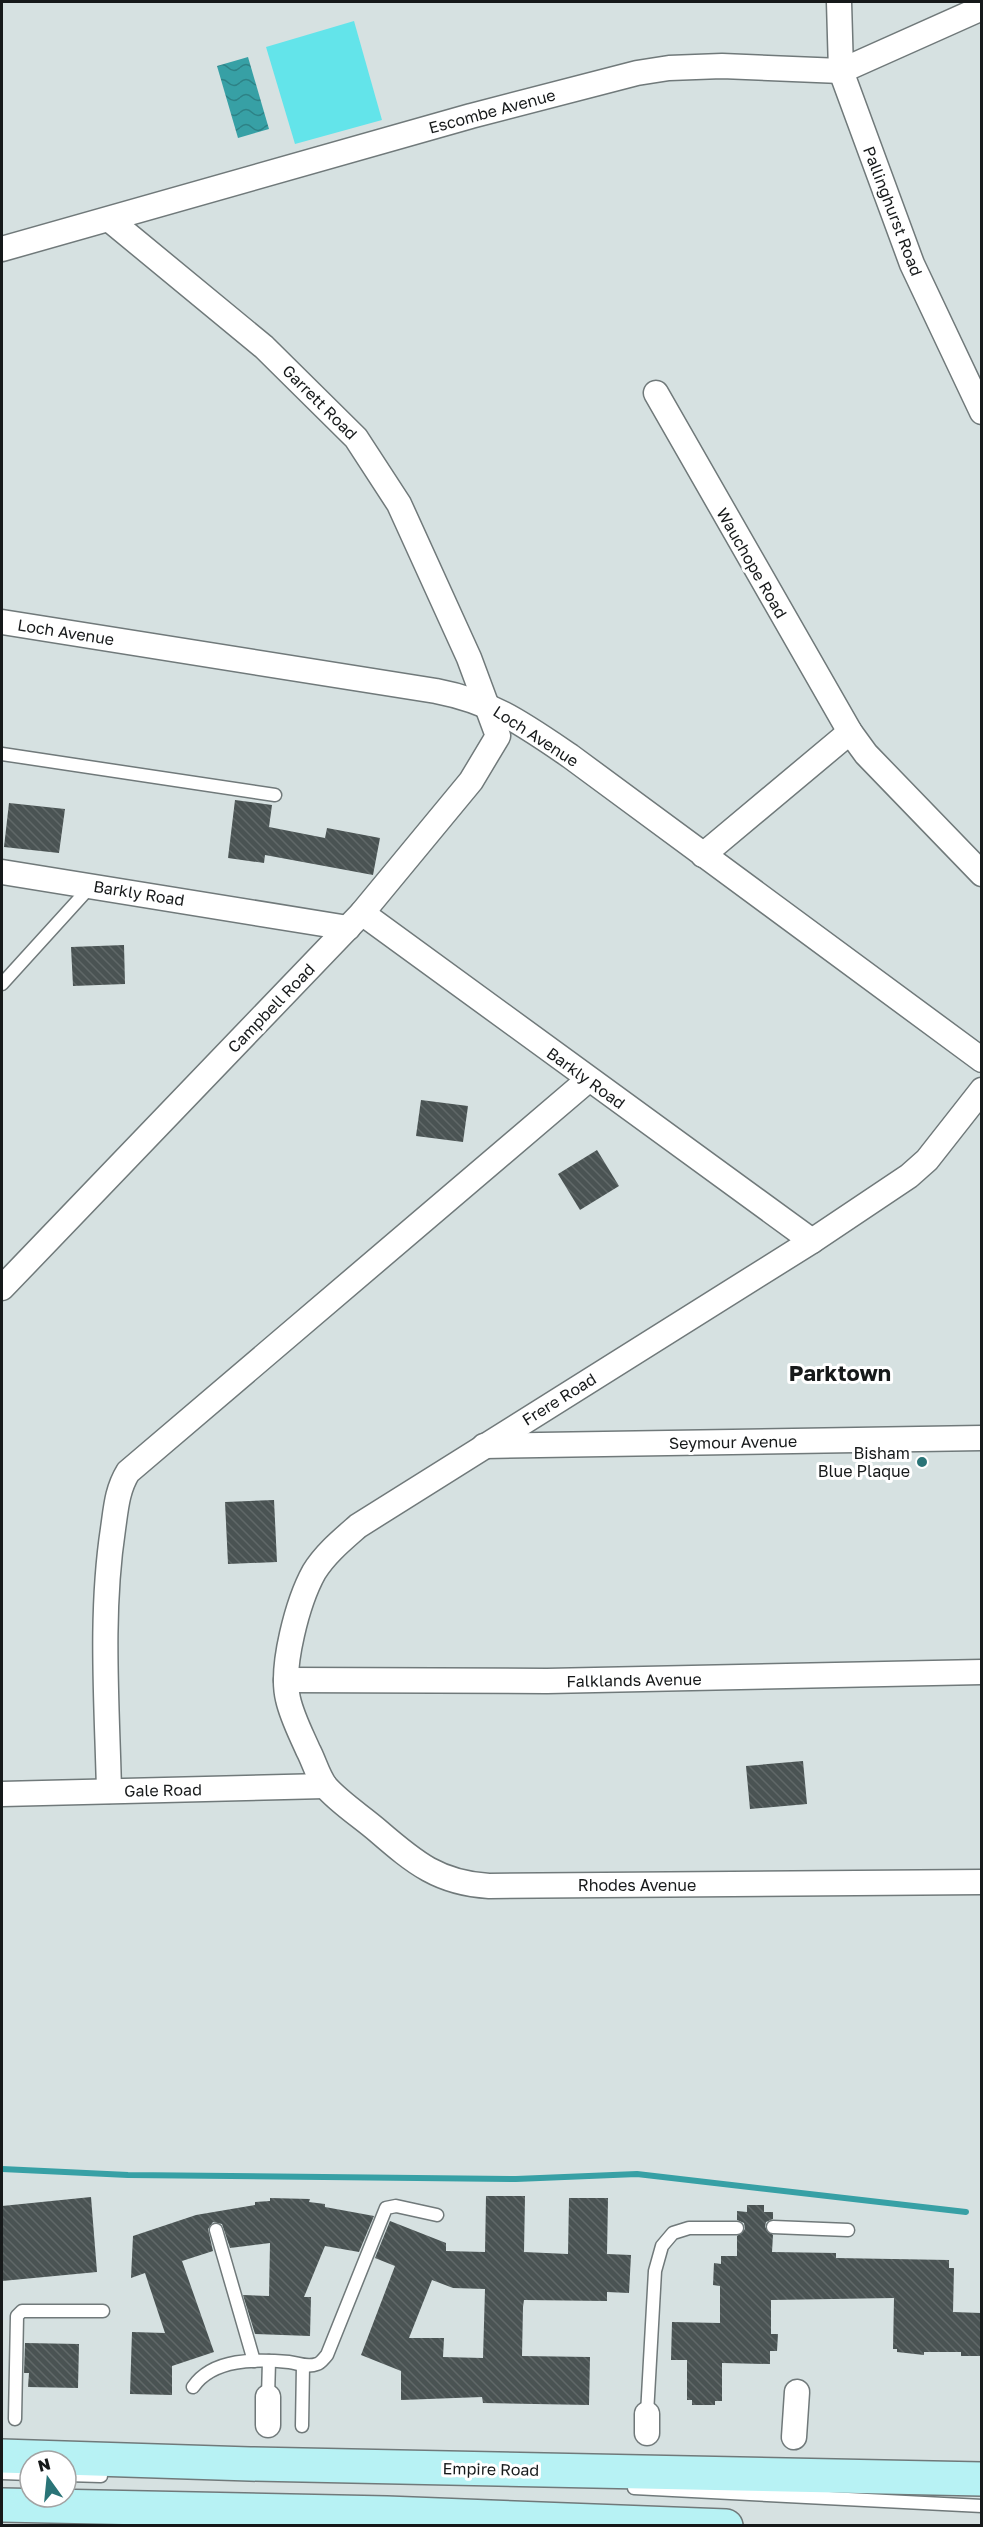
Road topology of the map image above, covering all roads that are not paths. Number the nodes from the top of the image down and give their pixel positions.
1 (839, 2) edge
2 (981, 8) edge
3 (841, 71) junction
4 (110, 220) junction
5 (2, 249) edge
6 (656, 393) dead end
7 (981, 412) edge
8 (2, 622) edge
9 (488, 705) junction
10 (850, 732) junction
11 (2, 754) edge
12 (274, 795) dead end
13 (703, 855) junction
14 (2, 872) edge
15 (981, 874) edge
16 (92, 885) junction
17 (355, 920) junction
18 (2, 984) edge
19 (981, 1060) edge
20 (588, 1080) junction
21 (981, 1090) edge
22 (812, 1241) junction
23 (2, 1288) edge
24 (981, 1438) edge
25 (484, 1446) junction
26 (981, 1672) edge
27 (286, 1680) junction
28 (325, 1786) junction
29 (109, 1791) junction
30 (2, 1794) edge
31 (981, 1882) edge
32 (437, 2215) dead end
33 (773, 2227) dead end
34 (737, 2228) dead end
35 (848, 2229) dead end
36 (216, 2230) dead end
37 (103, 2311) dead end
38 (254, 2361) junction
39 (269, 2361) junction
40 (303, 2365) junction
41 (193, 2387) dead end
42 (797, 2392) dead end
43 (268, 2397) joint
44 (15, 2419) dead end
45 (647, 2424) dead end
46 (267, 2425) dead end
47 (302, 2426) dead end
48 (794, 2437) dead end
49 (2, 2456) edge
50 (2, 2473) edge
51 (18, 2474) edge
52 (78, 2475) edge
53 (117, 2476) dead end
54 (981, 2479) edge
55 (625, 2487) dead end
56 (2, 2505) edge
57 (981, 2506) edge
58 (450, 2521) edge
59 (726, 2526) edge

1 - 3 street, Pallinghurst Road
2 - 3 street, Escombe Avenue
3 - 4 street, Escombe Avenue
3 - 7 street, Pallinghurst Road
4 - 5 street, Escombe Avenue
4 - 9 street, Garrett Road
6 - 10 street, Wauchope Road
8 - 9 street, Loch Avenue
9 - 13 street, Loch Avenue
9 - 17 street, Campbell Road
10 - 13 street
10 - 15 street, Wauchope Road
11 - 12 lane
13 - 19 street, Loch Avenue
14 - 16 street, Barkly Road
16 - 17 street, Barkly Road
16 - 18 lane
17 - 20 street, Barkly Road
17 - 23 street, Campbell Road
20 - 22 street, Barkly Road
20 - 29 street
21 - 22 street, Frere Road
22 - 25 street, Frere Road
24 - 25 street, Seymour Avenue
25 - 27 street, Frere Road
26 - 27 street, Falklands Avenue
27 - 28 street, Frere Road
28 - 29 street, Gale Road
28 - 31 street, Rhodes Avenue
29 - 30 street, Gale Road
32 - 40 lane
33 - 35 lane
34 - 45 lane
36 - 38 lane
37 - 44 lane
38 - 39 lane
38 - 41 lane
39 - 40 lane
39 - 43 lane
40 - 47 lane
42 - 48 street
43 - 46 street
49 - 54 main road, Empire Road
50 - 51 lane
52 - 53 lane
55 - 57 lane
56 - 58 main road
58 - 59 main road

